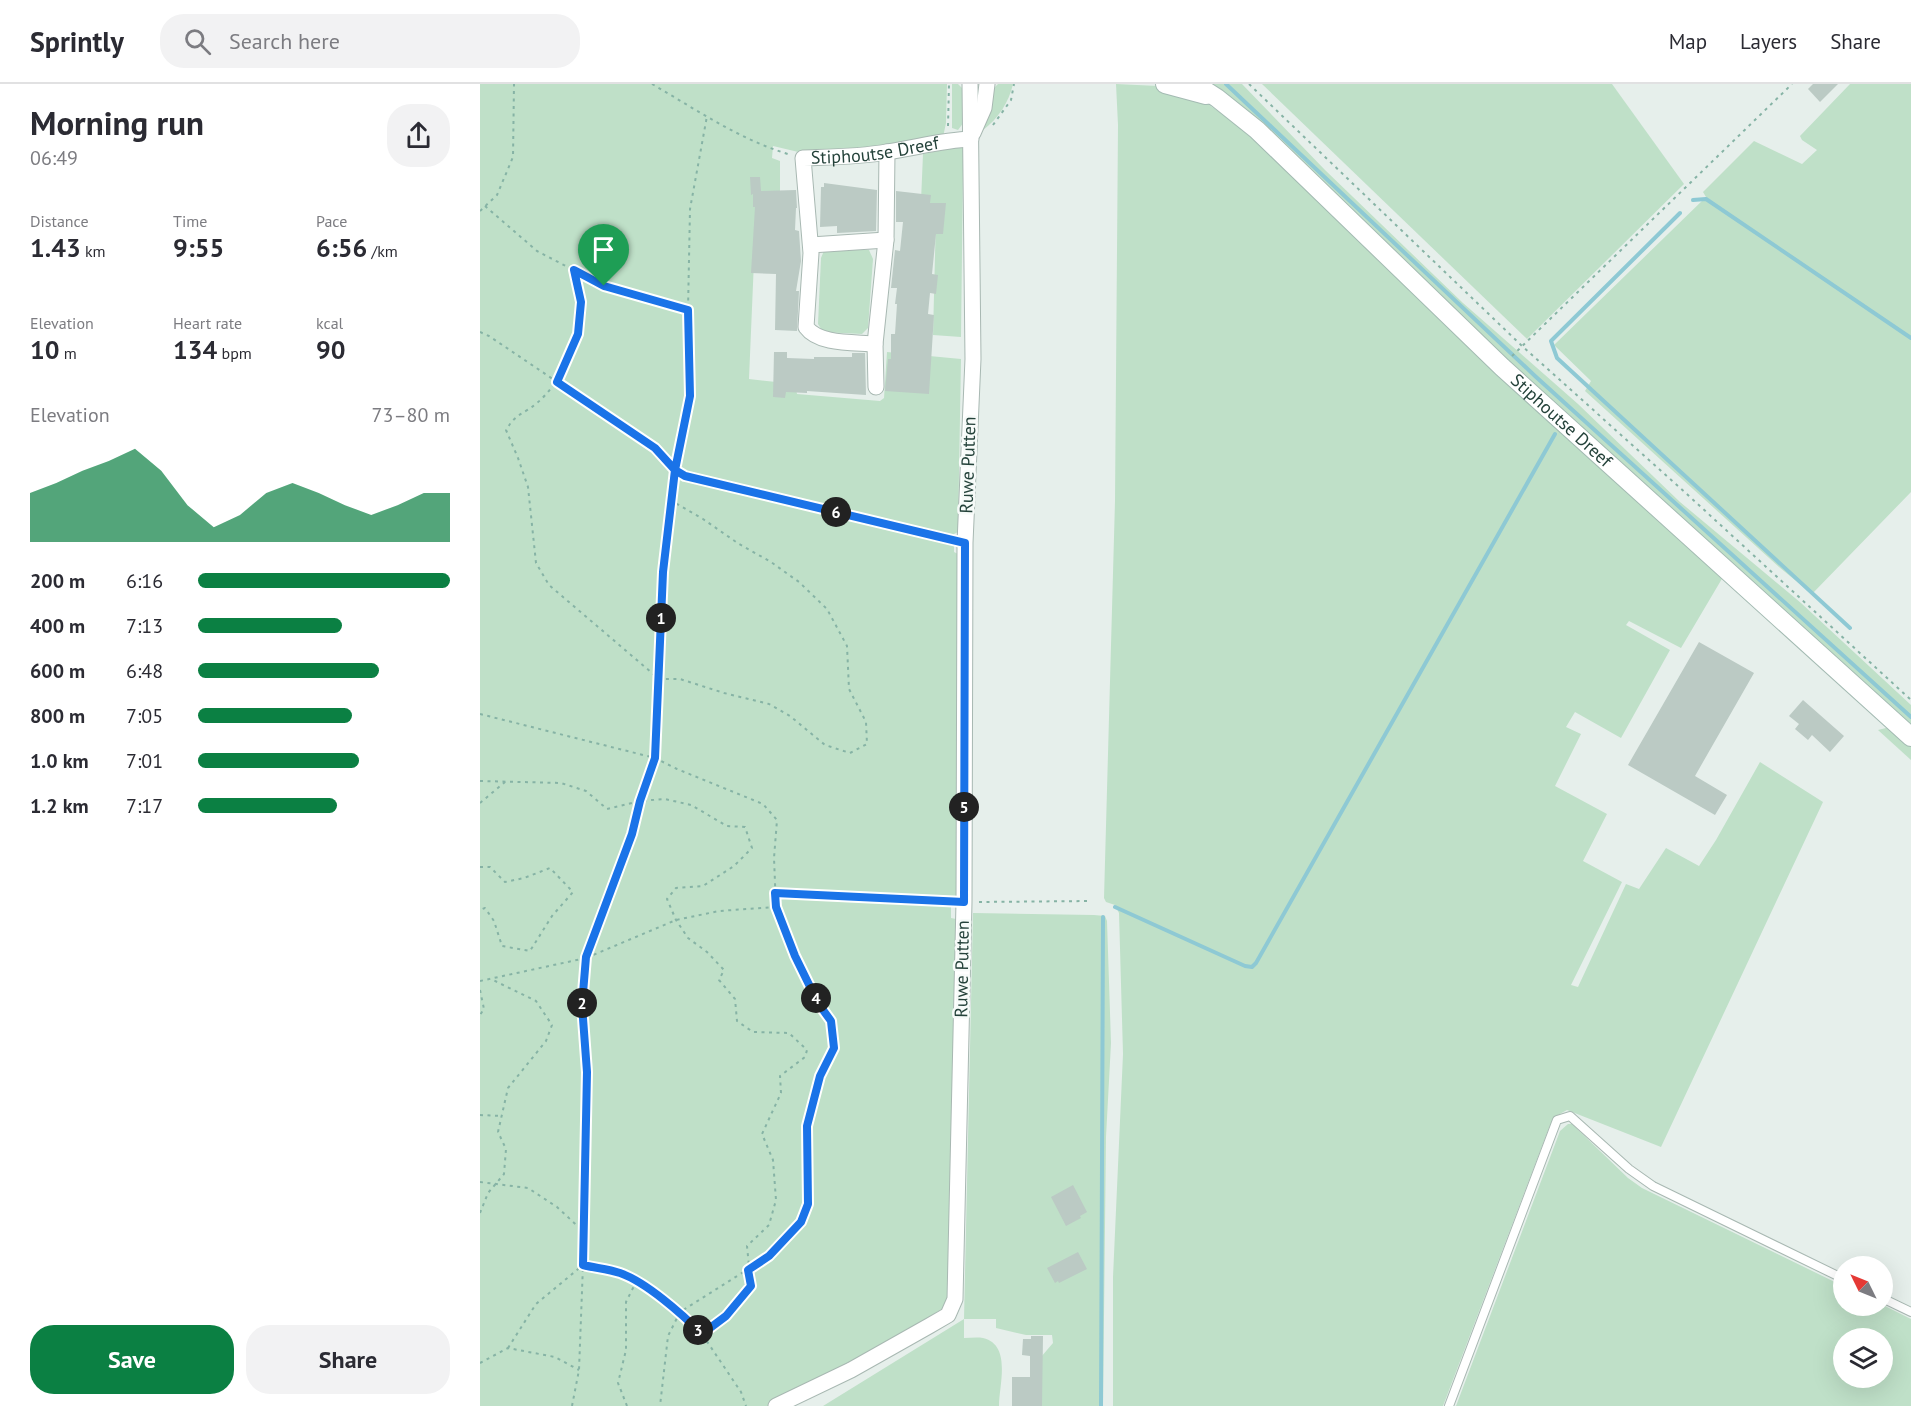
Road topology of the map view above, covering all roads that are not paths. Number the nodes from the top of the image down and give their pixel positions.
1 (970, 84) edge
2 (987, 84) edge
3 (1165, 84) edge
4 (1195, 84) edge
5 (1217, 98) junction
6 (971, 139) junction
7 (887, 152) junction
8 (886, 240) junction
9 (811, 246) junction
10 (875, 344) junction
11 (876, 387) dead end
12 (1911, 737) edge
13 (1833, 1274) edge
14 (1893, 1303) edge
15 (1911, 1312) edge
16 (776, 1406) edge
17 (1449, 1406) edge

1 - 6 street, Ruwe Putten
2 - 6 street, Ruwe Putten
3 - 5 main road, Stiphoutse Dreef
4 - 5 main road, Stiphoutse Dreef
5 - 12 main road, Stiphoutse Dreef
6 - 7 street, Stiphoutse Dreef
6 - 16 street, Ruwe Putten
7 - 8 street
7 - 9 street, Stiphoutse Dreef
8 - 9 street
8 - 10 street
9 - 10 street
10 - 11 street
13 - 17 lane
14 - 15 lane

